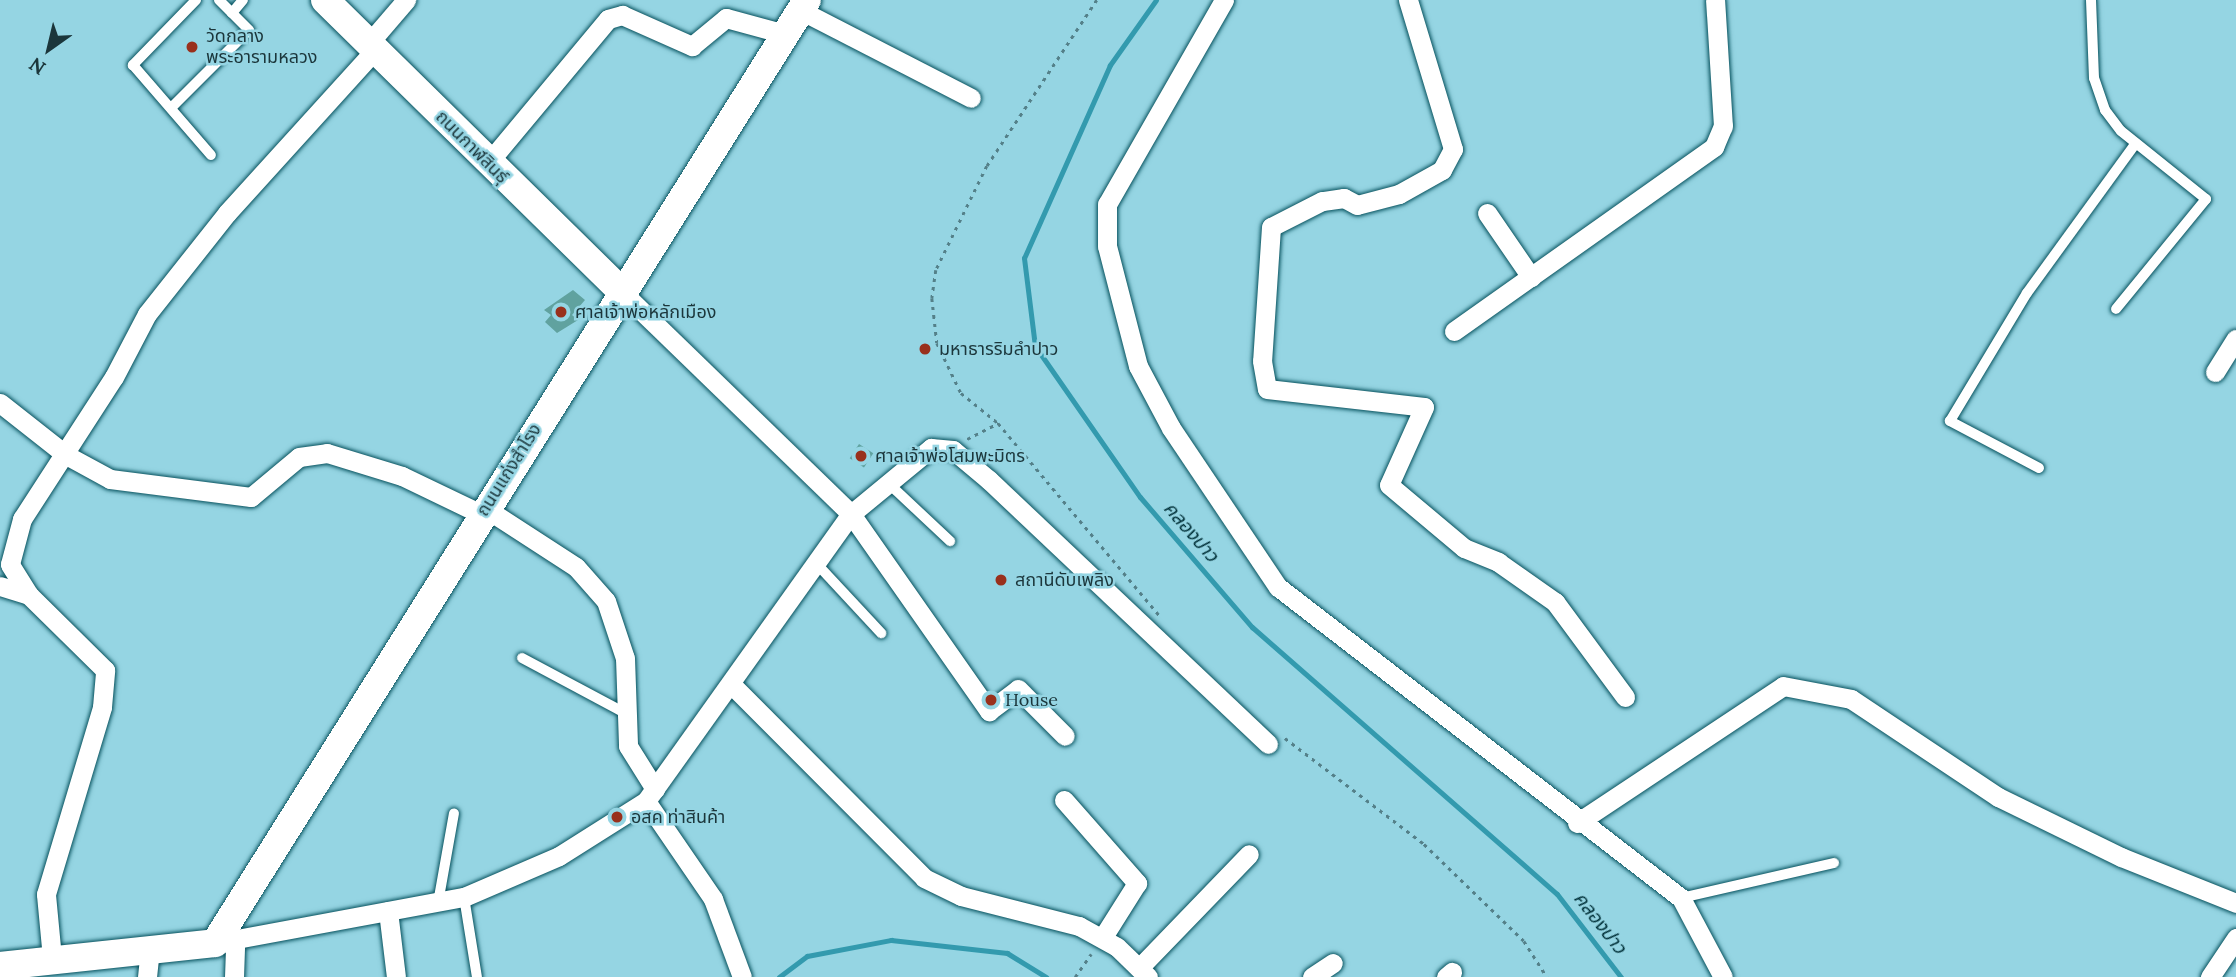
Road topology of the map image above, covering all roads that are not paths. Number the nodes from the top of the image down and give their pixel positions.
1 (196, 0) edge
2 (219, 0) edge
3 (243, 0) edge
4 (325, 0) edge
5 (406, 0) edge
6 (1224, 0) edge
7 (1408, 0) edge
8 (1715, 0) edge
9 (2091, 0) edge
10 (803, 5) edge
11 (232, 13) junction
12 (785, 34) junction
13 (372, 47) junction
14 (971, 98) dead end
15 (171, 108) junction
16 (2136, 142) junction
17 (211, 155) dead end
18 (488, 163) junction
19 (1487, 213) dead end
20 (1531, 277) junction
21 (622, 292) junction
22 (2116, 309) dead end
23 (1454, 331) dead end
24 (2236, 339) edge
25 (2215, 372) dead end
26 (0, 403) edge
27 (66, 454) junction
28 (2039, 468) dead end
29 (885, 480) junction
30 (483, 511) junction
31 (851, 514) junction
32 (950, 541) dead end
33 (816, 563) junction
34 (0, 586) edge
35 (29, 595) junction
36 (881, 633) dead end
37 (522, 658) dead end
38 (732, 684) junction
39 (1625, 697) dead end
40 (622, 712) junction
41 (1065, 736) dead end
42 (1272, 737) road end
43 (651, 795) junction
44 (1064, 800) dead end
45 (454, 814) dead end
46 (1577, 823) junction
47 (1249, 854) dead end
48 (1834, 863) dead end
49 (464, 897) junction
50 (1681, 898) junction
51 (2236, 903) edge
52 (437, 904) junction
53 (388, 911) junction
54 (1103, 937) junction
55 (2236, 938) edge
56 (225, 941) junction
57 (150, 949) junction
58 (52, 958) junction
59 (1333, 962) dead end
60 (0, 966) edge
61 (1143, 973) edge
62 (147, 977) edge
63 (234, 977) edge
64 (396, 977) edge
65 (477, 977) edge
66 (742, 977) edge
67 (1312, 977) edge
68 (1723, 977) edge
69 (2210, 977) edge

1 - 15 lane
2 - 11 lane
3 - 11 lane
4 - 13 street, ถนนกาฬสินธุ์
5 - 13 street
6 - 46 street
7 - 39 street
8 - 20 street
9 - 16 lane
10 - 12 street, ถนนแก่งสำโรง
10 - 14 street
11 - 15 lane
12 - 18 street
12 - 21 street, ถนนแก่งสำโรง
13 - 18 street, ถนนกาฬสินธุ์
13 - 27 street
15 - 17 lane
16 - 22 lane
16 - 28 lane
18 - 21 street, ถนนกาฬสินธุ์
19 - 20 street
20 - 23 street
21 - 30 street, ถนนแก่งสำโรง
21 - 31 street
24 - 25 street
26 - 27 street
27 - 30 street
27 - 35 street
29 - 31 street
29 - 32 lane
29 - 42 street
30 - 40 street
30 - 56 street, ถนนแก่งสำโรง
31 - 33 street
31 - 41 street
33 - 36 lane
33 - 38 street
34 - 35 street
35 - 58 street
37 - 40 lane
38 - 43 street
38 - 54 street
40 - 43 street
43 - 49 street
43 - 66 street
44 - 54 street
45 - 52 lane
46 - 50 street
46 - 51 street
47 - 61 street
48 - 50 lane
49 - 52 street
49 - 65 lane
50 - 68 street
52 - 53 street
53 - 56 street
53 - 64 street
54 - 61 street
55 - 69 street
56 - 57 street
56 - 63 street
57 - 58 street
57 - 62 street
58 - 60 street
59 - 67 street

